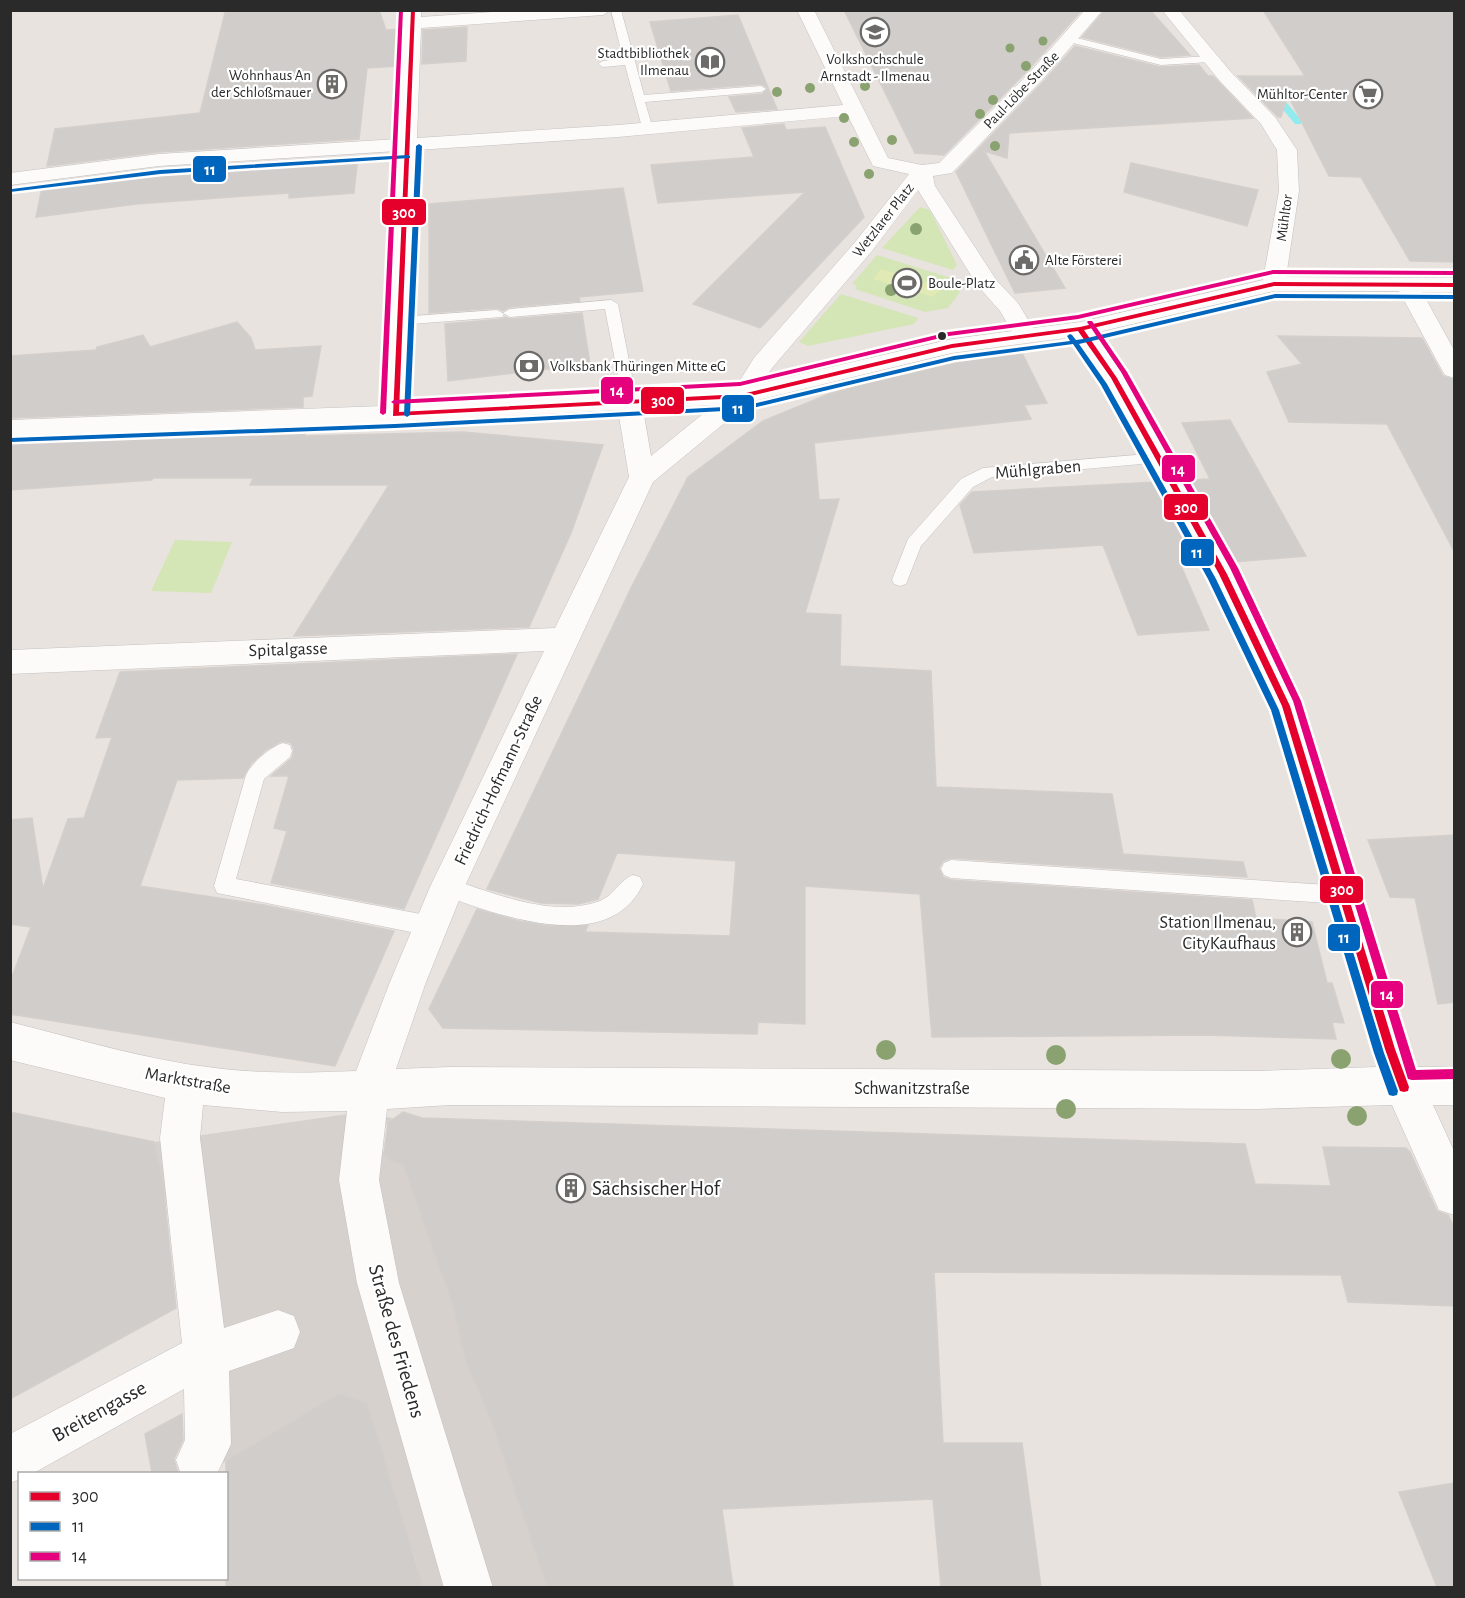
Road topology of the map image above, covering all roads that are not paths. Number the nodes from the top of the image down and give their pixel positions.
1 (603, 10) edge
2 (616, 10) edge
3 (805, 10) edge
4 (1095, 10) edge
5 (1170, 10) edge
6 (413, 17) edge
7 (1069, 39) junction
8 (1210, 59) junction
9 (629, 61) junction
10 (603, 64) dead end
11 (761, 89) dead end
12 (640, 99) junction
13 (853, 110) junction
14 (647, 129) junction
15 (406, 145) junction
16 (934, 170) junction
17 (10, 179) edge
18 (1274, 284) junction
19 (1406, 284) junction
20 (1455, 285) edge
21 (399, 321) junction
22 (1080, 329) junction
23 (1027, 337) junction
24 (1455, 370) edge
25 (742, 396) junction
26 (630, 402) junction
27 (395, 414) junction
28 (10, 428) edge
29 (1165, 469) junction
30 (642, 477) junction
31 (900, 580) dead end
32 (566, 639) junction
33 (10, 662) edge
34 (284, 752) dead end
35 (951, 869) dead end
36 (633, 884) dead end
37 (447, 887) junction
38 (1343, 895) junction
39 (431, 926) junction
40 (10, 1041) edge
41 (186, 1084) junction
42 (1455, 1086) edge
43 (1404, 1087) junction
44 (369, 1090) junction
45 (1455, 1195) edge
46 (278, 1332) dead end
47 (197, 1360) junction
48 (10, 1460) edge
49 (199, 1460) dead end
50 (469, 1587) edge

1 - 6 street
2 - 9 lane
3 - 13 street
4 - 7 street, Paul-Löbe-Straße
5 - 8 street, Mühltor
6 - 15 street
7 - 8 lane
7 - 16 street, Paul-Löbe-Straße
8 - 18 street, Mühltor
9 - 10 lane
9 - 12 lane
11 - 12 lane
12 - 14 lane
13 - 14 street
13 - 16 street
14 - 15 street
15 - 17 street
15 - 21 street
16 - 23 street, Wetzlarer Platz
16 - 25 street, Wetzlarer Platz
18 - 19 street
18 - 22 street
19 - 20 street
19 - 24 street
21 - 26 lane
21 - 27 street
22 - 23 street
22 - 29 street
23 - 25 street
25 - 26 street
25 - 30 street, Friedrich-Hofmann-Straße
26 - 27 street
26 - 30 street
27 - 28 street
29 - 31 lane, Mühlgraben
29 - 38 street
30 - 32 street, Friedrich-Hofmann-Straße
32 - 33 street, Spitalgasse
32 - 37 street, Friedrich-Hofmann-Straße
34 - 39 lane
35 - 38 lane
36 - 37 lane
37 - 39 street, Friedrich-Hofmann-Straße
38 - 43 street
39 - 44 street, Friedrich-Hofmann-Straße
40 - 41 street, Marktstraße
41 - 44 street, Marktstraße
41 - 47 street
42 - 43 street, Schwanitzstraße
43 - 44 street, Schwanitzstraße
43 - 45 street
44 - 50 street, Straße des Friedens
46 - 47 street
47 - 48 street, Breitengasse
47 - 49 street

